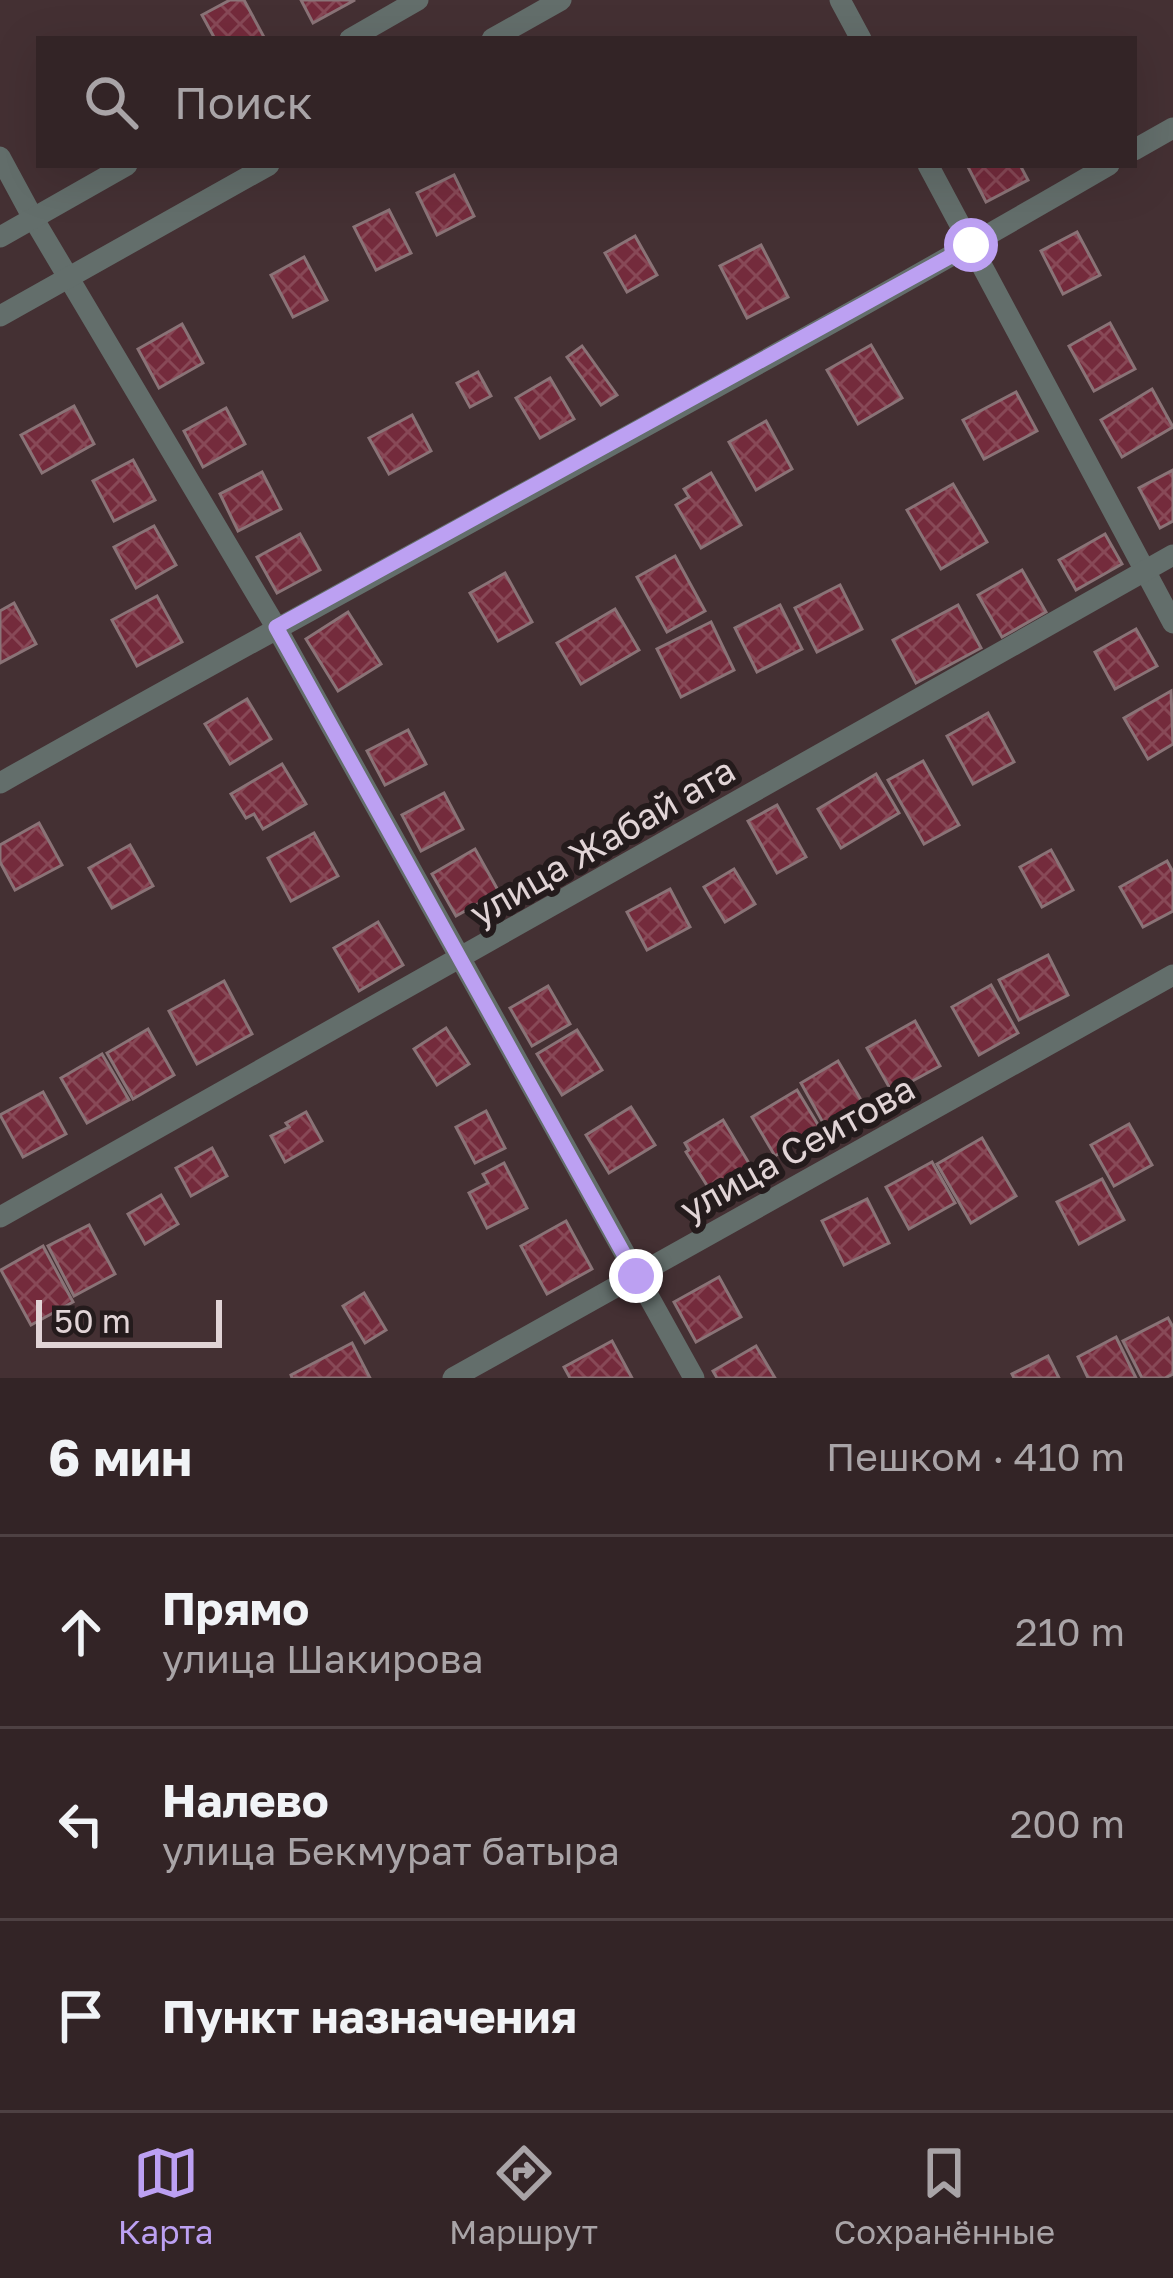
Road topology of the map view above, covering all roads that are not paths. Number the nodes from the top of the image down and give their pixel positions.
1 (418, 0) edge
2 (561, 0) edge
3 (840, 0) edge
4 (355, 36) edge
5 (497, 36) edge
6 (859, 36) edge
7 (1173, 128) edge
8 (1137, 148) edge
9 (0, 158) edge
10 (122, 168) edge
11 (264, 168) edge
12 (930, 168) edge
13 (1104, 168) edge
14 (33, 218) junction
15 (0, 237) edge
16 (971, 245) junction
17 (70, 278) junction
18 (0, 316) edge
19 (1173, 554) edge
20 (1144, 571) junction
21 (1173, 623) edge
22 (276, 627) junction
23 (0, 783) edge
24 (460, 959) junction
25 (1173, 975) edge
26 (0, 1217) edge
27 (636, 1276) junction
28 (453, 1378) edge
29 (694, 1378) edge

1 - 4 street
2 - 5 street
3 - 6 street
7 - 8 street
9 - 14 street
10 - 14 street
11 - 17 street
12 - 16 street
13 - 16 street
14 - 15 street
14 - 17 street
16 - 20 street
16 - 22 street
17 - 18 street
17 - 22 street
19 - 20 street, улица Жабай ата
20 - 21 street
20 - 24 street, улица Жабай ата
22 - 23 street
22 - 24 street
24 - 26 street, улица Жабай ата
24 - 27 street
25 - 27 street, улица Сеитова
27 - 28 street, улица Сеитова
27 - 29 street

